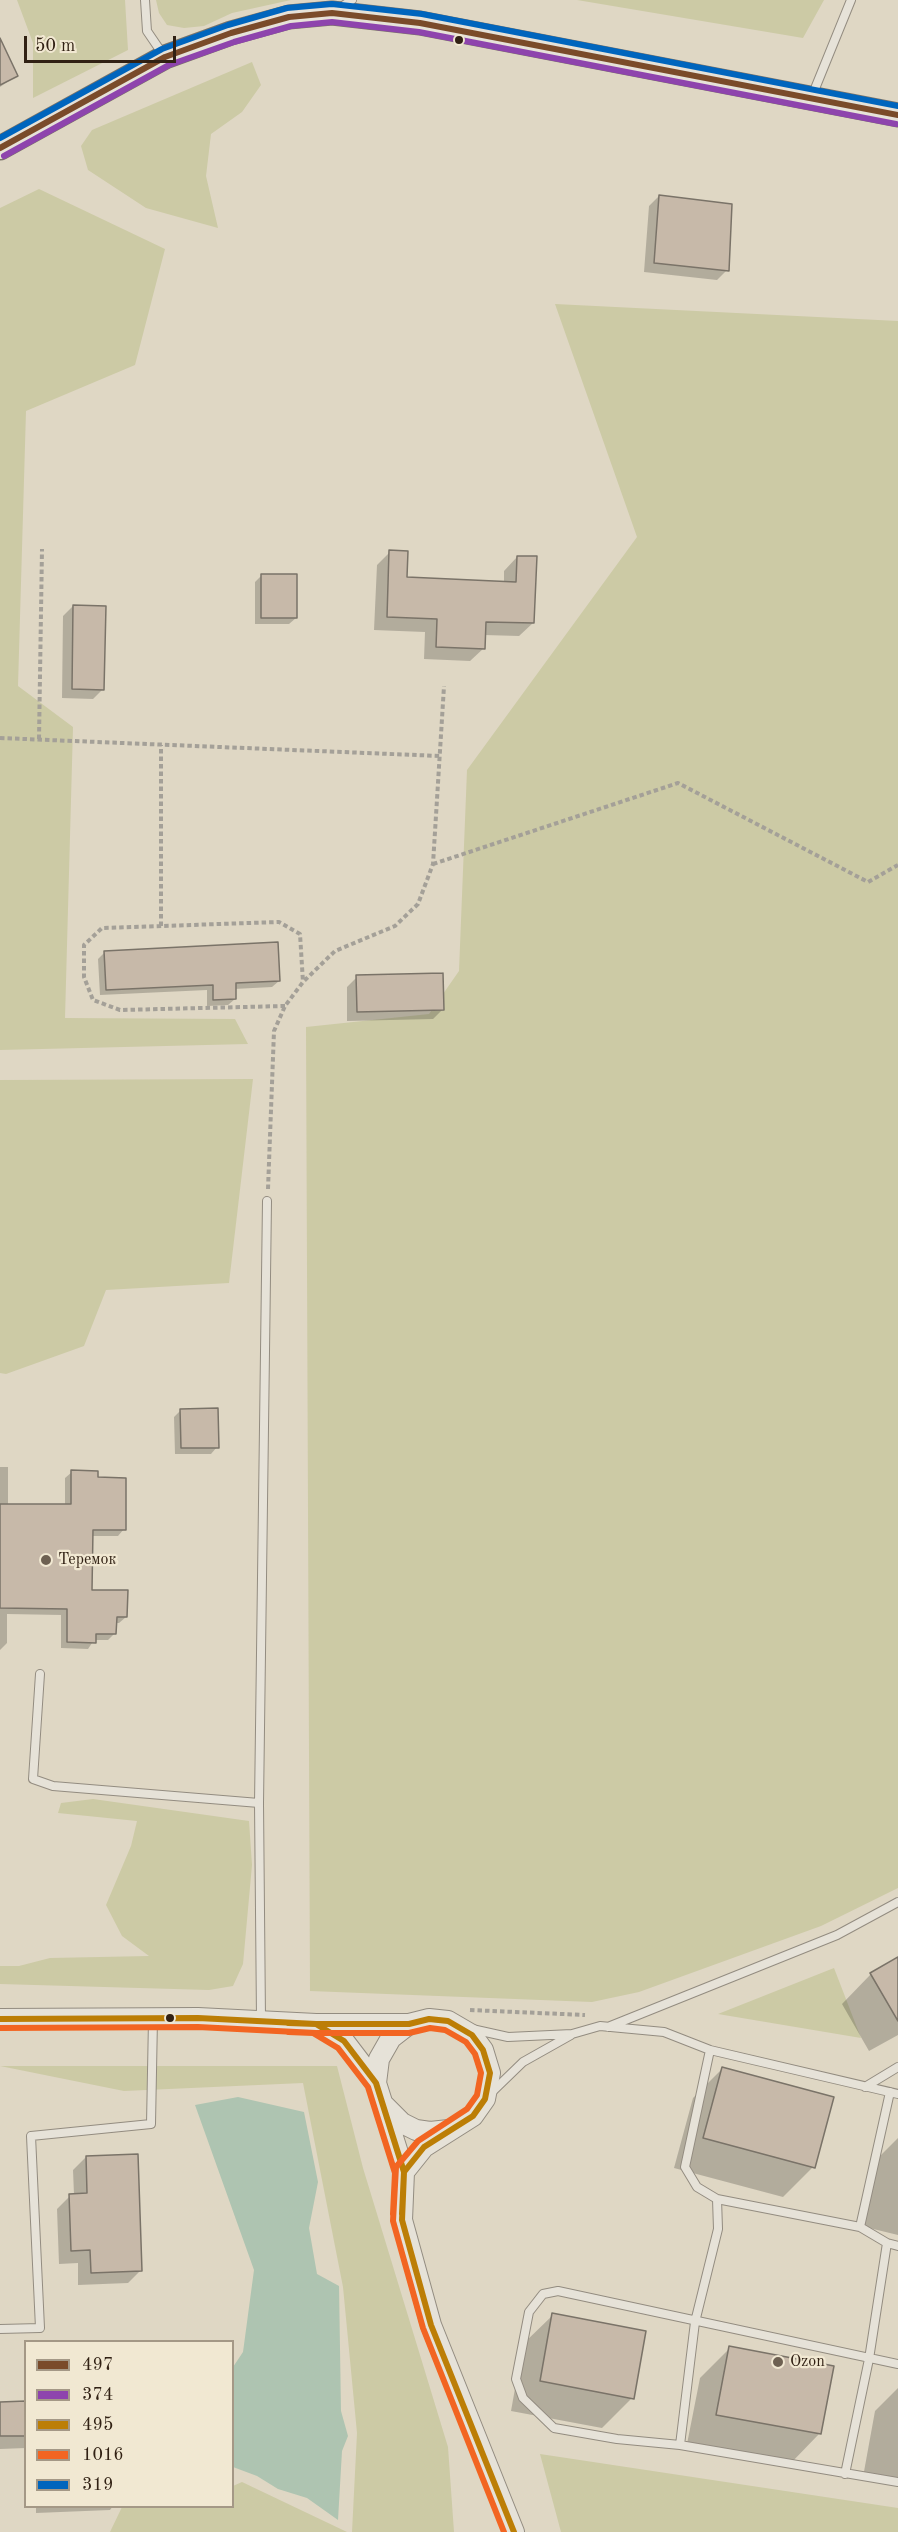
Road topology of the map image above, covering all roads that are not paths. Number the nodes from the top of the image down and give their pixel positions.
1 (145, 0) edge
2 (352, 0) edge
3 (851, 0) edge
4 (332, 13) junction
5 (165, 57) junction
6 (811, 100) junction
7 (898, 115) edge
8 (0, 148) edge
9 (267, 1201) road end
10 (40, 1674) dead end
11 (259, 1803) junction
12 (898, 1902) edge
13 (153, 2018) junction
14 (0, 2019) edge
15 (261, 2021) junction
16 (316, 2024) junction
17 (409, 2024) junction
18 (461, 2027) junction
19 (607, 2027) junction
20 (572, 2034) junction
21 (710, 2050) junction
22 (898, 2067) edge
23 (376, 2083) junction
24 (865, 2087) junction
25 (894, 2093) edge
26 (485, 2099) junction
27 (383, 2104) junction
28 (449, 2130) junction
29 (404, 2172) junction
30 (717, 2199) junction
31 (860, 2227) junction
32 (887, 2242) junction
33 (898, 2246) edge
34 (695, 2322) junction
35 (0, 2329) edge
36 (869, 2359) junction
37 (898, 2364) edge
38 (680, 2445) junction
39 (845, 2474) junction
40 (898, 2482) edge
41 (514, 2532) edge

1 - 5 lane
2 - 4 lane
3 - 6 lane
4 - 5 main road
4 - 6 main road
5 - 8 main road
6 - 7 main road
9 - 11 lane
10 - 11 lane
11 - 15 lane
12 - 19 lane
13 - 14 street
13 - 15 street
13 - 35 lane
15 - 16 street
16 - 17 street
16 - 23 street
17 - 18 street
17 - 23 street
18 - 20 lane
18 - 26 street
19 - 20 lane
19 - 21 lane
20 - 26 lane
21 - 24 lane
21 - 30 lane
22 - 24 lane
23 - 27 street
24 - 25 lane
25 - 31 lane
26 - 28 street
27 - 28 street
27 - 29 street
28 - 29 street
29 - 41 street
30 - 31 lane
30 - 34 lane
31 - 32 lane
32 - 33 lane
32 - 36 lane
34 - 36 lane
34 - 38 lane
34 - 38 lane
36 - 37 lane
36 - 39 lane
38 - 39 lane
39 - 40 lane

